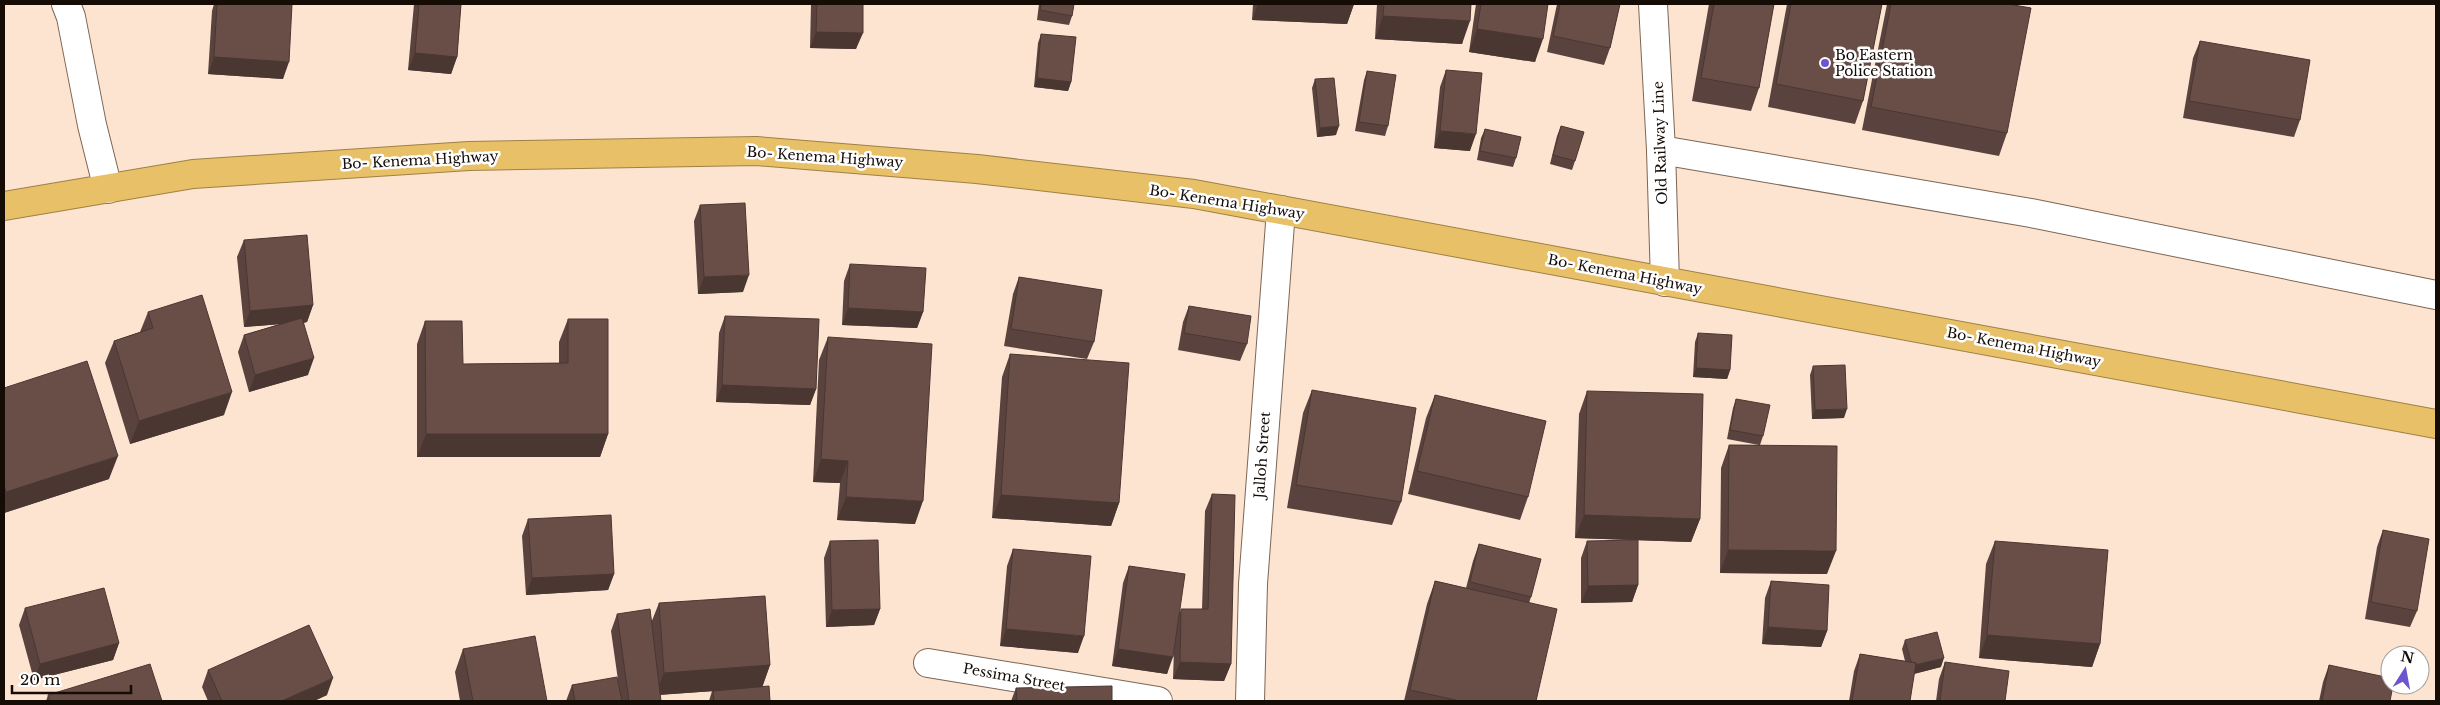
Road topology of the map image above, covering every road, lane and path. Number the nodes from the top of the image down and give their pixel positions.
1 (66, 4) edge
2 (1654, 4) edge
3 (1662, 150) junction
4 (108, 189) junction
5 (4, 206) edge
6 (1281, 210) junction
7 (1664, 282) junction
8 (2436, 295) edge
9 (2436, 424) edge
10 (928, 663) dead end
11 (1158, 701) edge
12 (1250, 701) edge

1 - 4 street
2 - 3 street, Old Railway Line
3 - 7 street, Old Railway Line
3 - 8 street
4 - 5 highway, Bo- Kenema Highway
4 - 6 highway, Bo- Kenema Highway
6 - 7 highway, Bo- Kenema Highway
6 - 12 street, Jalloh Street
7 - 9 highway, Bo- Kenema Highway
10 - 11 street, Pessima Street

